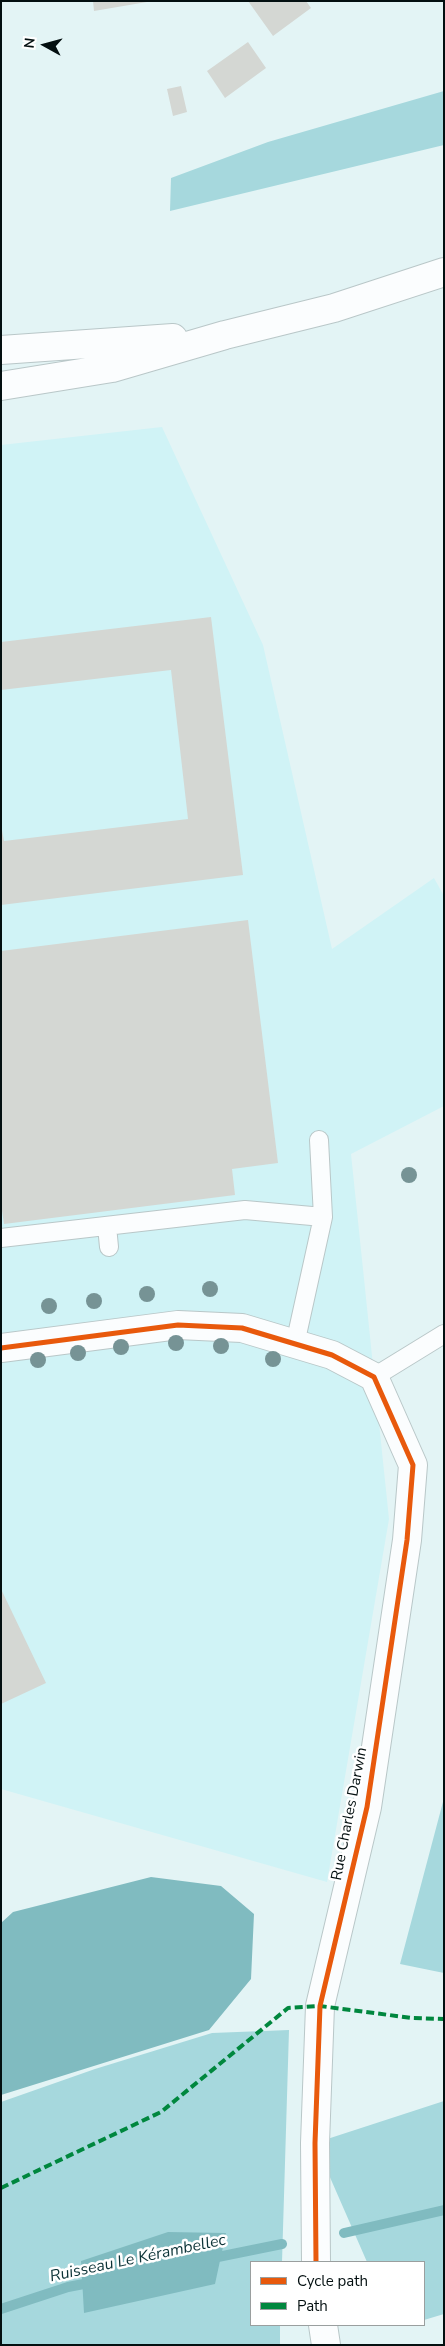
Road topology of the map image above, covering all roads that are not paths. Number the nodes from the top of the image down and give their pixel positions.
1 (444, 272) edge
2 (225, 335) junction
3 (1, 350) edge
4 (1, 386) edge
5 (319, 1140) dead end
6 (323, 1217) junction
7 (107, 1226) junction
8 (1, 1238) edge
9 (110, 1247) dead end
10 (444, 1334) edge
11 (295, 1344) junction
12 (1, 1348) edge
13 (374, 1377) junction
14 (316, 2261) edge
15 (323, 2326) edge
16 (326, 2345) edge

1 - 2 street
2 - 3 street
2 - 4 street
5 - 6 lane
6 - 7 lane
6 - 11 lane
7 - 8 lane
7 - 9 lane
10 - 13 lane
11 - 12 street
11 - 13 street
13 - 14 street, Rue Charles Darwin
15 - 16 street

